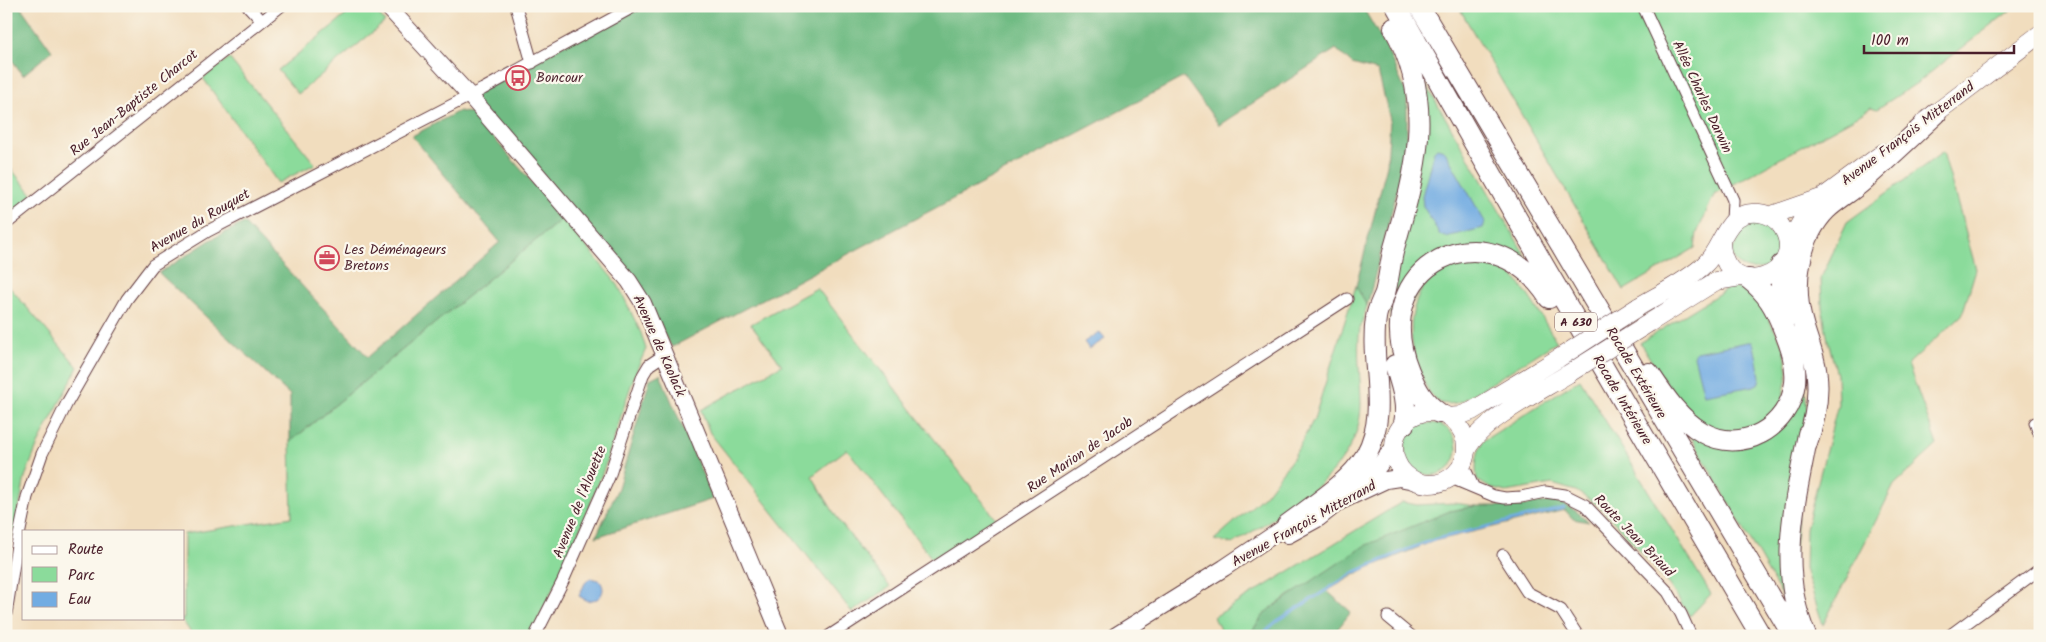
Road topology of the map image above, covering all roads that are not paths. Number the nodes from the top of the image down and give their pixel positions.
1 (248, 6) edge
2 (281, 6) edge
3 (388, 6) edge
4 (516, 6) edge
5 (635, 6) edge
6 (1382, 6) edge
7 (1396, 6) edge
8 (1419, 6) edge
9 (1643, 6) edge
10 (262, 21) junction
11 (2040, 34) edge
12 (532, 63) junction
13 (470, 96) junction
14 (1936, 114) junction
15 (1822, 198) junction
16 (1733, 200) junction
17 (1749, 213) junction
18 (1769, 216) junction
19 (1732, 221) junction
20 (6, 224) edge
21 (1721, 242) junction
22 (1788, 245) junction
23 (1782, 265) junction
24 (1745, 278) junction
25 (1385, 292) junction
26 (1347, 299) dead end
27 (1606, 323) junction
28 (664, 355) junction
29 (1444, 415) junction
30 (2035, 423) dead end
31 (1404, 424) junction
32 (2040, 435) edge
33 (1806, 446) junction
34 (1394, 447) junction
35 (1651, 448) junction
36 (1460, 464) junction
37 (1414, 481) junction
38 (1287, 526) junction
39 (1502, 556) dead end
40 (1224, 568) junction
41 (2040, 569) edge
42 (6, 614) edge
43 (1388, 617) dead end
44 (535, 636) edge
45 (782, 636) edge
46 (830, 636) edge
47 (1116, 636) edge
48 (1411, 636) edge
49 (1578, 636) edge
50 (1691, 636) edge
51 (1761, 636) edge
52 (1793, 636) edge
53 (1806, 636) edge
54 (1949, 636) edge

1 - 10 street
2 - 10 street, Rue Jean-Baptiste Charcot
3 - 13 main road, Avenue de Kaolack
4 - 12 street
5 - 12 street, Avenue du Rouquet
6 - 25 highway
7 - 35 highway, Rocade Intérieure / A 630
8 - 27 highway, Rocade Extérieure / A 630
9 - 16 street, Allée Charles Darwin
10 - 20 street, Rue Jean-Baptiste Charcot
11 - 14 main road, Avenue François Mitterrand
12 - 13 street, Avenue du Rouquet
13 - 28 main road, Avenue de Kaolack
13 - 42 street, Avenue du Rouquet
14 - 15 main road, Avenue François Mitterrand
14 - 33 highway
15 - 18 main road
15 - 22 main road, Avenue François Mitterrand
16 - 17 street, Allée Charles Darwin
16 - 19 street, Allée Charles Darwin
17 - 18 main road
17 - 19 main road
18 - 22 main road
19 - 21 main road
21 - 24 main road
21 - 29 main road, bridge
22 - 23 main road, Avenue François Mitterrand
23 - 24 main road
23 - 33 highway
24 - 27 highway
24 - 36 main road, bridge
25 - 31 highway
25 - 38 highway
26 - 46 street, Rue Marion de Jacob
27 - 52 highway, Rocade Extérieure / A 630
28 - 44 street, Avenue de l'Alouette
28 - 45 main road, Avenue de Kaolack
29 - 31 main road
29 - 35 highway
29 - 36 main road
30 - 32 street
31 - 34 main road, Avenue François Mitterrand
33 - 53 highway
34 - 37 main road
34 - 38 main road, Avenue François Mitterrand
35 - 51 highway, Rocade Intérieure / A 630
36 - 37 main road, Avenue François Mitterrand
36 - 50 street, Route Jean Briaud
37 - 40 main road, Avenue François Mitterrand
38 - 40 main road, Avenue François Mitterrand
39 - 49 street
40 - 47 main road, Avenue François Mitterrand
41 - 54 street
43 - 48 street

